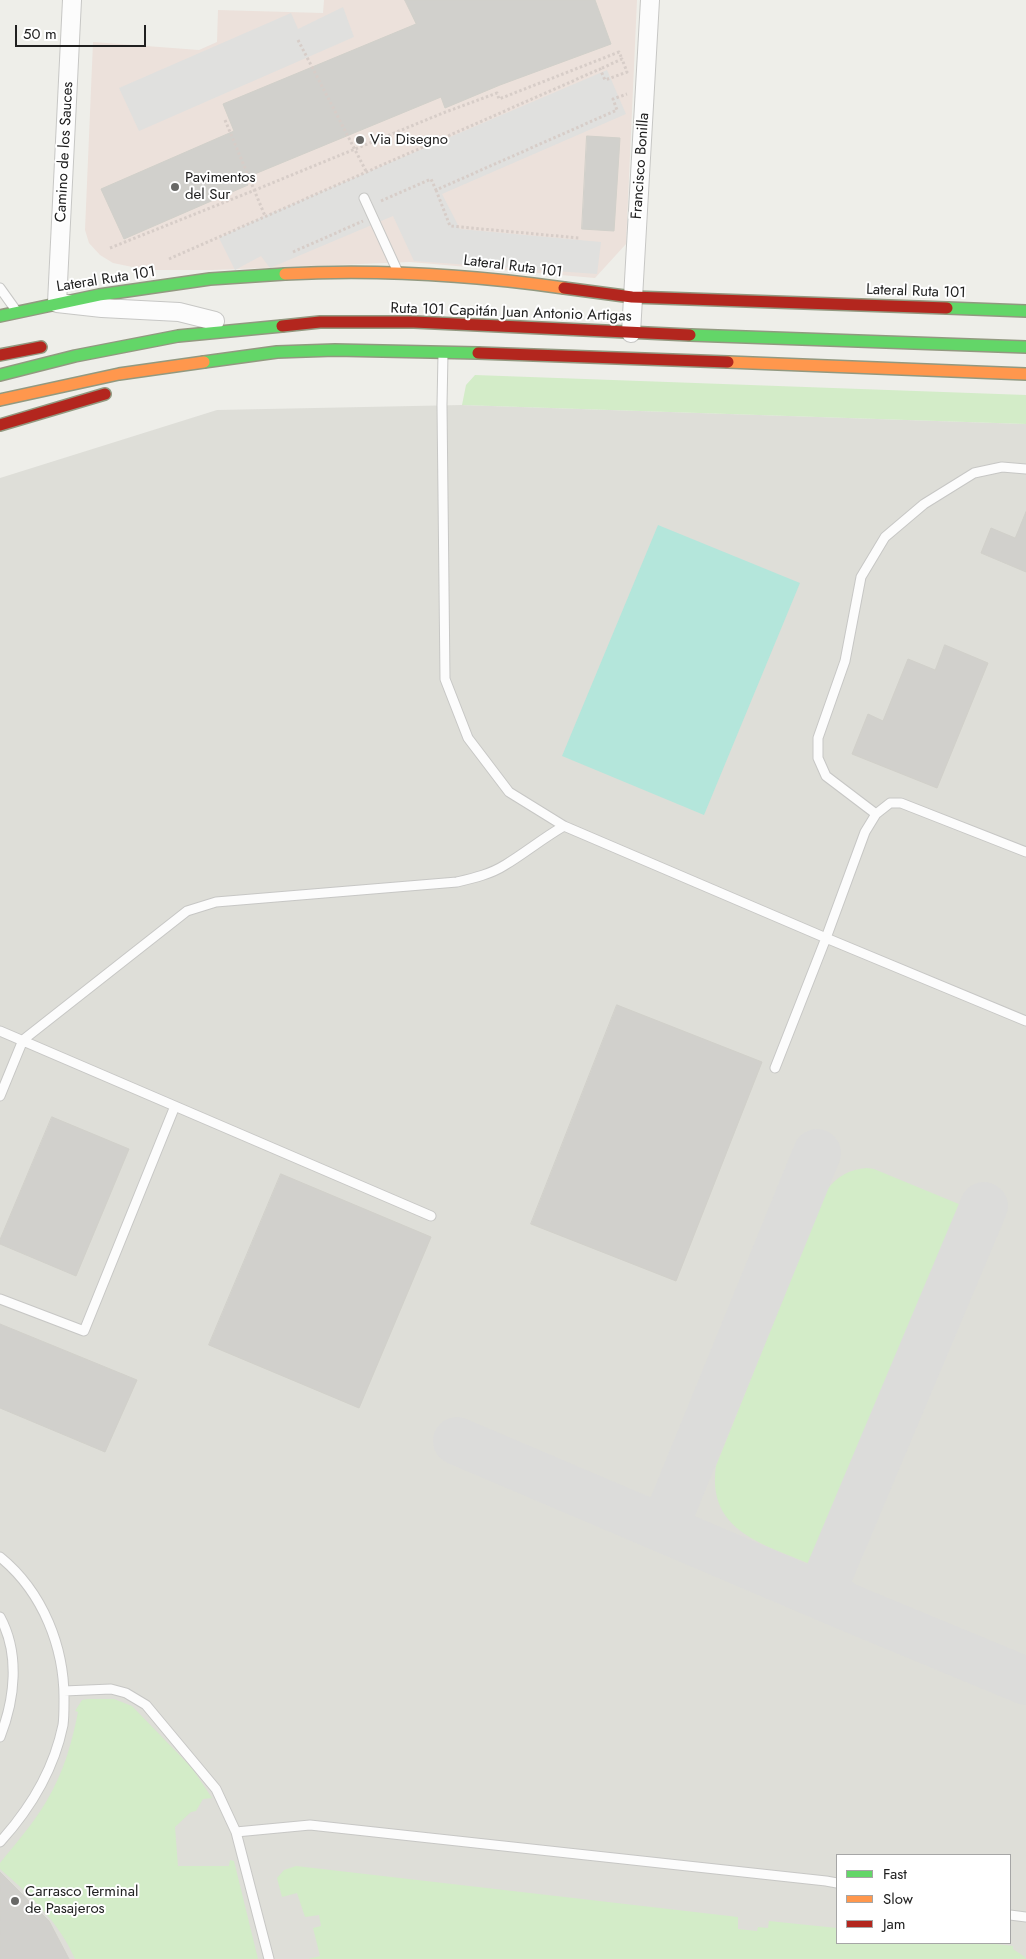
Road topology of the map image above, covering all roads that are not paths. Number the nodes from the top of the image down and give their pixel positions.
1 (72, 0) edge
2 (650, 0) edge
3 (364, 198) dead end
4 (398, 273) junction
5 (0, 288) edge
6 (632, 297) junction
7 (57, 303) junction
8 (1026, 311) edge
9 (16, 312) junction
10 (0, 316) edge
11 (214, 321) junction
12 (169, 326) dead end
13 (253, 328) junction
14 (630, 333) junction
15 (50, 345) dead end
16 (1026, 347) edge
17 (444, 352) junction
18 (0, 355) edge
19 (154, 368) junction
20 (1026, 374) edge
21 (0, 375) edge
22 (134, 382) dead end
23 (118, 390) dead end
24 (0, 400) edge
25 (0, 425) edge
26 (1026, 469) edge
27 (876, 814) junction
28 (564, 826) junction
29 (1026, 852) edge
30 (826, 938) junction
31 (1026, 1021) edge
32 (0, 1031) edge
33 (23, 1040) junction
34 (775, 1068) dead end
35 (0, 1096) edge
36 (175, 1106) junction
37 (431, 1216) dead end
38 (0, 1298) edge
39 (0, 1557) edge
40 (0, 1617) edge
41 (64, 1691) junction
42 (0, 1737) edge
43 (236, 1832) junction
44 (0, 1842) edge
45 (836, 1883) edge
46 (1011, 1916) edge
47 (1026, 1917) edge
48 (270, 1959) edge

1 - 7 street, Camino de los Sauces
2 - 6 street, Francisco Bonilla
3 - 4 lane
4 - 6 main road, Lateral Ruta 101
4 - 7 main road, Lateral Ruta 101
5 - 9 lane
6 - 8 main road, Lateral Ruta 101
6 - 14 street, Francisco Bonilla
7 - 9 main road, Lateral Ruta 101
7 - 11 street
9 - 10 main road, Lateral Ruta 101
11 - 12 main road
11 - 13 main road
13 - 14 main road, Ruta 101 Capitán Juan Antonio Artigas
13 - 21 main road, Ruta 101 Capitán Juan Antonio Artigas
14 - 16 main road, Ruta 101 Capitán Juan Antonio Artigas
15 - 18 main road
17 - 19 main road
17 - 20 main road
17 - 28 lane
19 - 22 main road
19 - 24 main road
23 - 25 main road
26 - 27 lane
27 - 29 lane
27 - 30 lane
28 - 30 lane
28 - 33 lane
30 - 31 lane
30 - 34 lane
32 - 33 lane
33 - 35 lane
33 - 36 lane
36 - 37 lane
36 - 38 lane
39 - 41 lane
40 - 42 lane
41 - 43 lane
41 - 44 lane
43 - 45 lane
43 - 48 lane
46 - 47 lane

